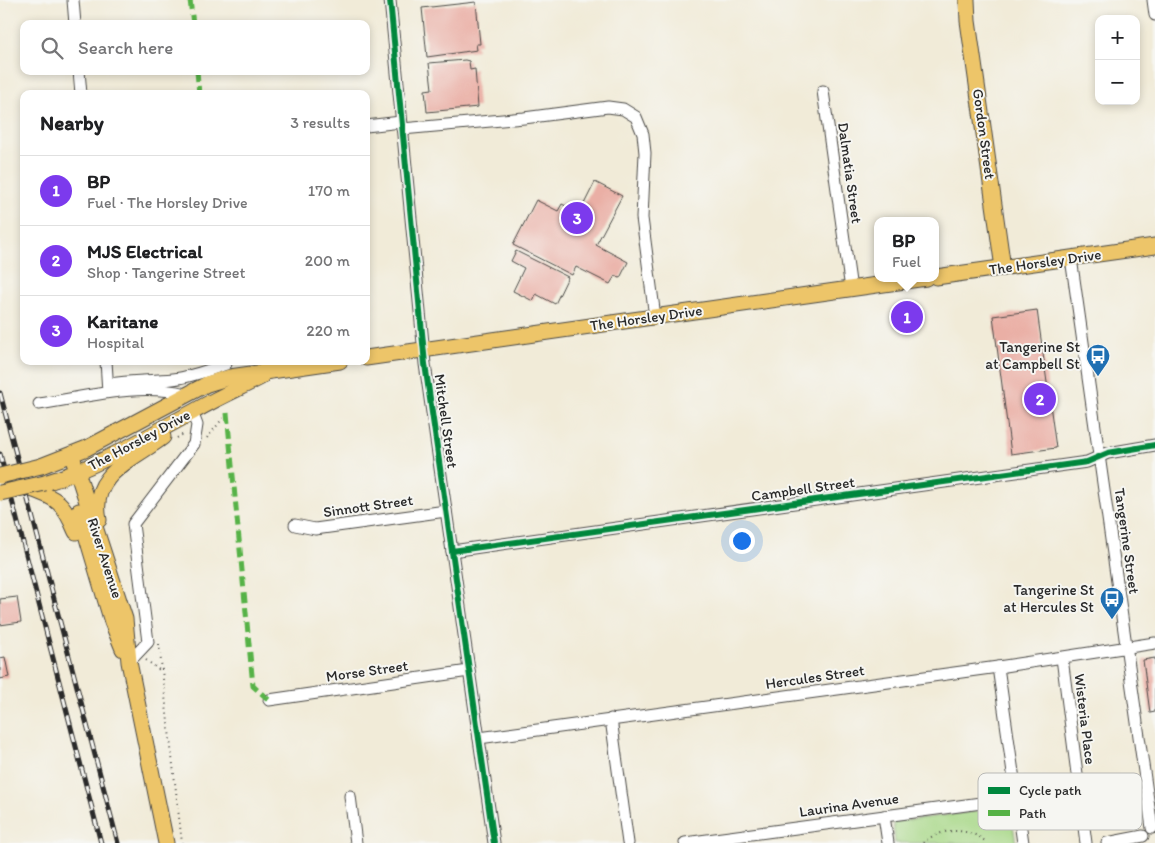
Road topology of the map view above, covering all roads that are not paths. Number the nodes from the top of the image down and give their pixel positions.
1 (73, 0) edge
2 (390, 0) edge
3 (967, 0) edge
4 (1153, 0) edge
5 (1155, 15) edge
6 (75, 20) edge
7 (79, 75) edge
8 (81, 90) edge
9 (823, 91) dead end
10 (402, 125) junction
11 (370, 126) edge
12 (1155, 246) edge
13 (1071, 258) junction
14 (1003, 268) junction
15 (939, 277) edge
16 (899, 282) edge
17 (851, 289) junction
18 (654, 317) junction
19 (424, 349) junction
20 (370, 357) edge
21 (106, 365) edge
22 (223, 365) edge
23 (291, 365) edge
24 (271, 371) junction
25 (108, 388) junction
26 (186, 394) junction
27 (39, 404) dead end
28 (186, 416) junction
29 (1155, 445) edge
30 (1100, 456) junction
31 (66, 457) junction
32 (72, 474) junction
33 (0, 476) edge
34 (46, 489) junction
35 (0, 494) edge
36 (446, 511) junction
37 (295, 526) dead end
38 (452, 552) junction
39 (108, 561) junction
40 (112, 622) junction
41 (1155, 643) edge
42 (1127, 647) junction
43 (1062, 658) junction
44 (128, 662) junction
45 (998, 667) junction
46 (469, 671) junction
47 (268, 700) dead end
48 (611, 719) junction
49 (479, 738) junction
50 (1014, 773) edge
51 (1077, 773) edge
52 (1141, 773) edge
53 (1142, 781) edge
54 (350, 796) dead end
55 (978, 803) edge
56 (884, 816) junction
57 (1022, 830) edge
58 (1084, 830) edge
59 (1148, 834) edge
60 (166, 843) edge
61 (356, 843) edge
62 (494, 843) edge
63 (628, 843) edge
64 (685, 843) edge
65 (888, 843) edge
66 (1023, 843) edge
67 (1086, 843) edge
68 (1107, 843) edge

1 - 6 street
2 - 10 street, Mitchell Street
3 - 14 main road, Gordon Street
4 - 5 street
7 - 8 street
9 - 17 street, Dalmatia Street
10 - 11 street
10 - 18 street
10 - 19 street, Mitchell Street
12 - 13 main road, The Horsley Drive
13 - 14 main road, The Horsley Drive
13 - 30 street, Tangerine Street
14 - 15 main road, The Horsley Drive
16 - 17 main road, The Horsley Drive
17 - 18 main road, The Horsley Drive
18 - 19 main road, The Horsley Drive
19 - 20 main road, The Horsley Drive
19 - 36 street, Mitchell Street
21 - 25 street
22 - 25 street
23 - 24 main road, The Horsley Drive
24 - 26 main road, The Horsley Drive
24 - 28 main road, The Horsley Drive
25 - 26 street
25 - 27 street
26 - 31 main road, The Horsley Drive
28 - 32 main road, The Horsley Drive
28 - 39 main road
28 - 44 street
29 - 30 street, Campbell Street
30 - 38 street, Campbell Street
30 - 42 street, Tangerine Street
31 - 32 main road, River Avenue
31 - 33 main road, The Horsley Drive, bridge
32 - 34 main road, The Horsley Drive
32 - 39 main road, River Avenue
32 - 40 main road, River Avenue
34 - 35 main road, The Horsley Drive, bridge
34 - 40 main road
36 - 37 street, Sinnott Street
36 - 38 street, Mitchell Street
38 - 46 street, Mitchell Street
39 - 44 main road, River Avenue
40 - 44 main road, River Avenue
41 - 42 street, Hercules Street
42 - 43 street, Hercules Street
42 - 52 street, Tangerine Street
43 - 45 street, Hercules Street
43 - 51 street, Wisteria Place
44 - 60 main road, River Avenue
45 - 48 street, Hercules Street
45 - 50 street
46 - 47 street, Morse Street
46 - 49 street, Mitchell Street
48 - 49 street, Hercules Street
48 - 63 street
49 - 62 street, Mitchell Street
53 - 59 street, Tangerine Street
54 - 61 street
55 - 56 street, Laurina Avenue
56 - 64 street, Laurina Avenue
56 - 65 street
57 - 66 street
58 - 67 street, Wisteria Place
59 - 68 street

